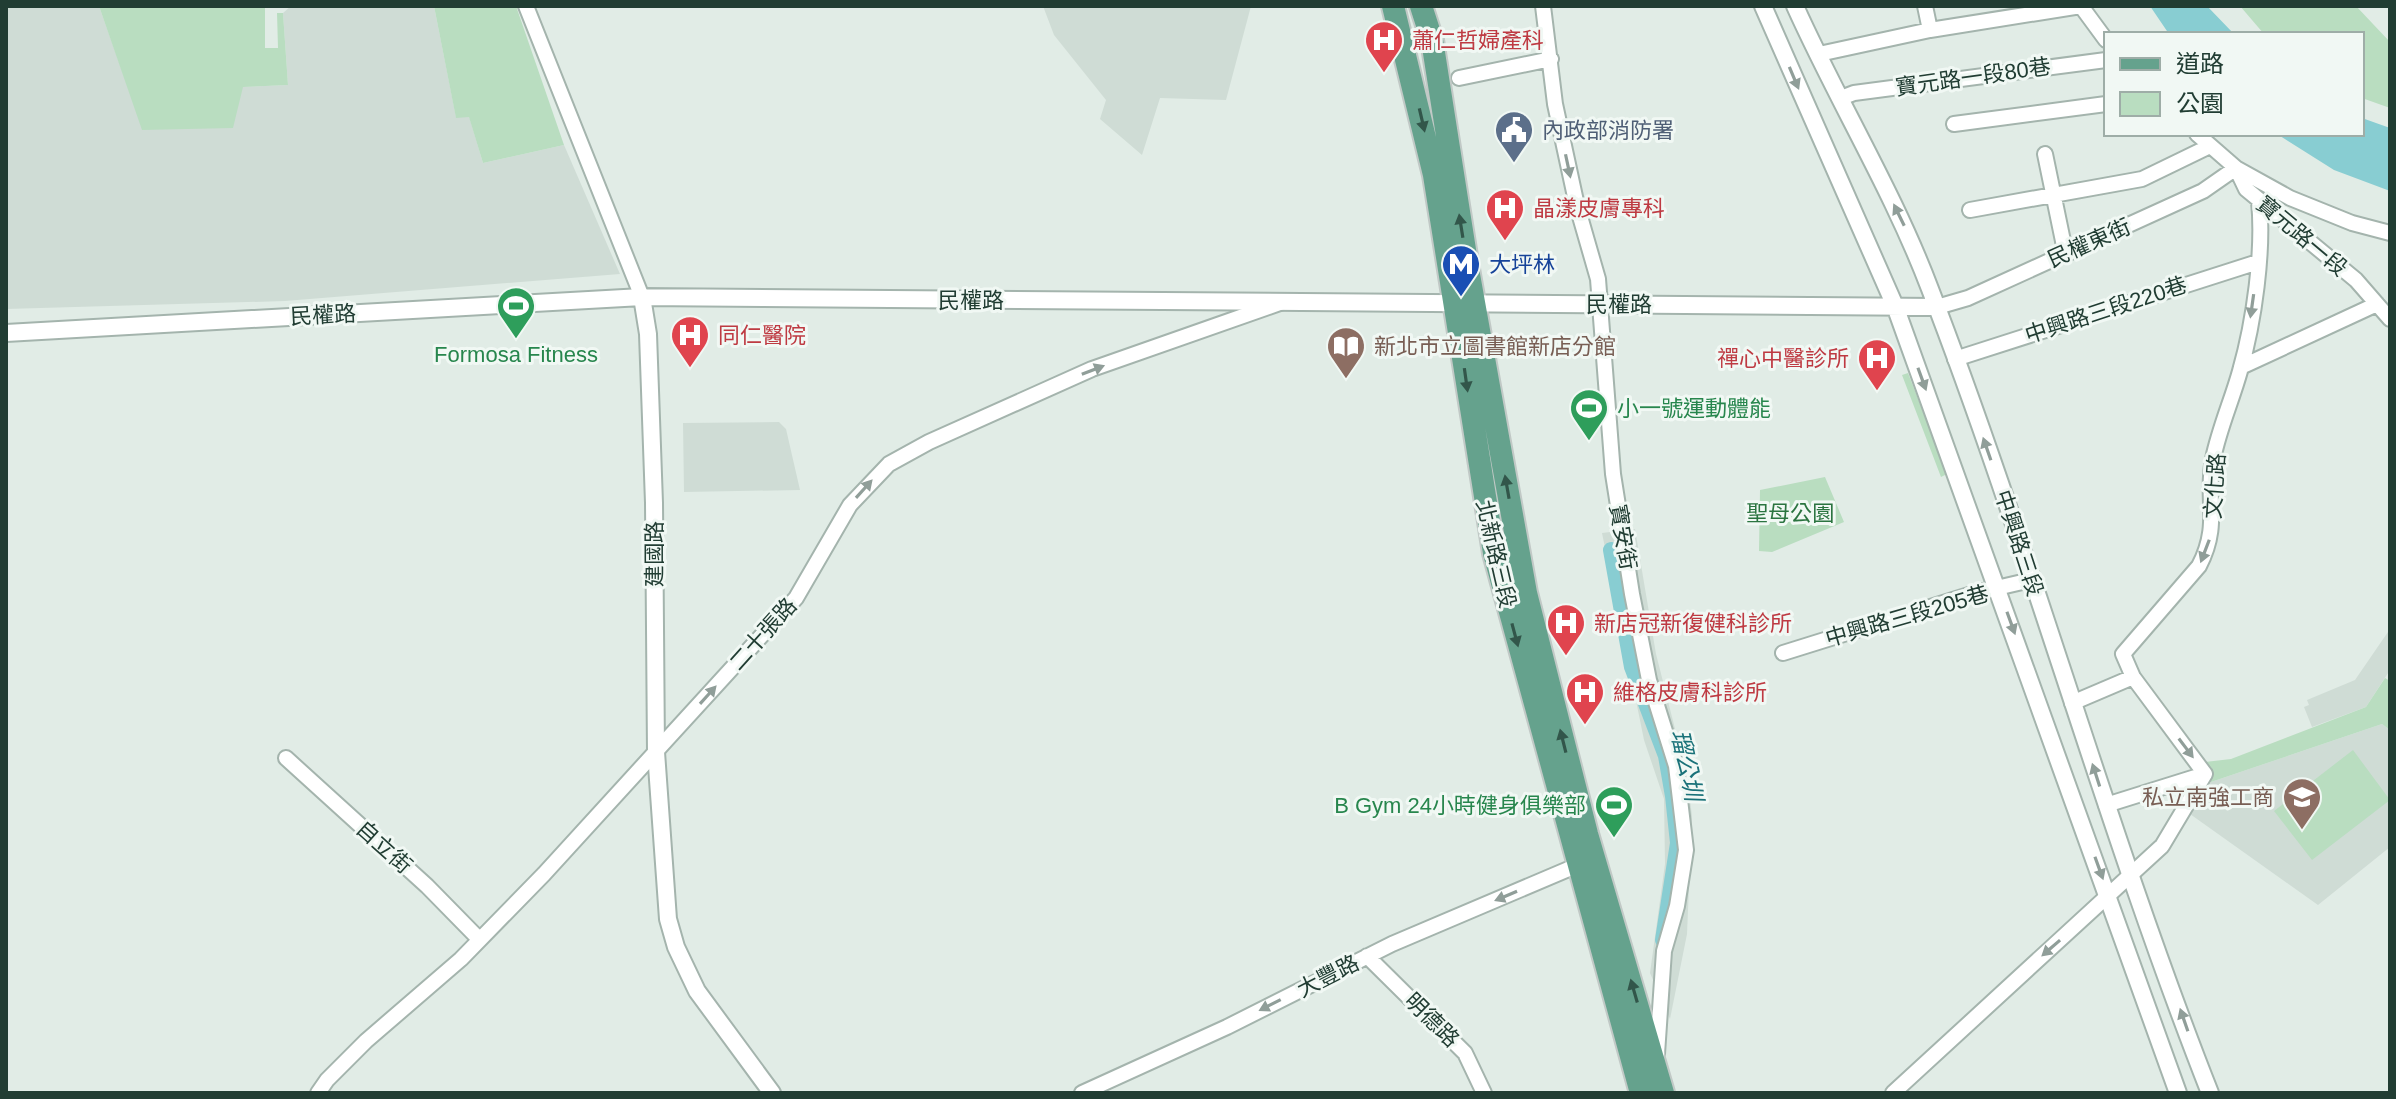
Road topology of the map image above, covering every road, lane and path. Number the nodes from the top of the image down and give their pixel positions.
1 (526, 6) edge
2 (1393, 6) edge
3 (1543, 6) edge
4 (1763, 6) edge
5 (1795, 6) edge
6 (1925, 6) edge
7 (2081, 6) edge
8 (1427, 13) edge
9 (1930, 30) junction
10 (2104, 37) edge
11 (1819, 54) junction
12 (1551, 59) junction
13 (2104, 60) edge
14 (1459, 78) dead end
15 (1841, 98) junction
16 (2104, 104) edge
17 (1954, 124) dead end
18 (2199, 136) edge
19 (2210, 146) junction
20 (2045, 154) dead end
21 (2236, 168) junction
22 (2054, 195) junction
23 (2259, 201) junction
24 (1970, 210) dead end
25 (2390, 233) edge
26 (2069, 253) junction
27 (2258, 262) junction
28 (642, 297) junction
29 (1284, 302) junction
30 (1464, 303) junction
31 (1600, 304) junction
32 (2377, 304) junction
33 (1895, 306) junction
34 (1937, 307) junction
35 (2390, 319) edge
36 (6, 333) edge
37 (1955, 359) junction
38 (2241, 367) junction
39 (2031, 580) junction
40 (1999, 589) junction
41 (1783, 653) dead end
42 (2133, 677) junction
43 (2072, 703) junction
44 (656, 752) junction
45 (286, 758) dead end
46 (2205, 774) junction
47 (2106, 805) junction
48 (1578, 865) junction
49 (2132, 875) junction
50 (2109, 897) junction
51 (479, 939) junction
52 (1367, 956) junction
53 (1656, 1066) junction
54 (318, 1093) edge
55 (772, 1093) edge
56 (1082, 1093) edge
57 (1484, 1093) edge
58 (1641, 1093) edge
59 (1663, 1093) edge
60 (1893, 1093) edge
61 (2178, 1093) edge
62 (2210, 1093) edge

1 - 28 street, 建國路
2 -> 30 main road, 北新路三段
3 - 12 street, 寶安街
4 -> 33 street, 中興路三段
5 - 11 street, 中興路三段
6 - 9 street
7 - 9 street
7 - 10 street
30 -> 8 main road, 北新路三段
9 - 11 street
11 - 15 street, 中興路三段
12 - 14 street
12 -> 31 street, 寶安街
13 - 15 street, 寶元路一段80巷
34 -> 15 street, 中興路三段
16 - 17 street
18 - 19 street, 寶元路一段
19 - 21 street, 寶元路一段
19 - 22 street
20 - 22 street
21 - 23 street, 寶元路一段
21 - 25 street
21 - 26 street, 民權東街
22 - 24 street
22 - 26 street
23 - 27 street
23 - 32 street, 寶元路一段
26 - 34 street, 民權東街
27 - 37 street, 中興路三段220巷
27 -> 38 street
28 - 29 street, 民權路
28 - 36 street, 民權路
28 - 44 street, 建國路
29 - 30 street, 民權路
44 -> 29 street, 二十張路
30 - 31 street, 民權路
30 -> 48 main road, 北新路三段
53 -> 30 main road, 北新路三段
31 - 33 street, 民權路
31 - 53 street, 寶安街
32 - 35 street, 寶元路一段
32 - 38 street
33 - 34 street, 民權路
33 -> 40 street, 中興路三段
34 - 37 street, 中興路三段
39 -> 37 street, 中興路三段
38 -> 42 street, 文化路
39 - 40 street, 中興路三段205巷
39 - 43 street, 中興路三段
40 - 41 street, 中興路三段205巷
40 -> 50 street, 中興路三段
42 - 43 street
42 -> 46 street
47 -> 43 street, 中興路三段
44 - 51 street, 二十張路
44 - 55 street, 建國路
45 - 51 street, 自立街
46 - 47 street
46 - 49 street
47 - 49 street, 中興路三段
48 -> 52 street, 大豐路
48 - 58 main road, 北新路三段
49 - 50 street
62 -> 49 street, 中興路三段
50 -> 60 street
50 - 61 street, 中興路三段
51 - 54 street, 二十張路
52 -> 56 street, 大豐路
52 - 57 street, 明德路
53 - 59 main road, 北新路三段

